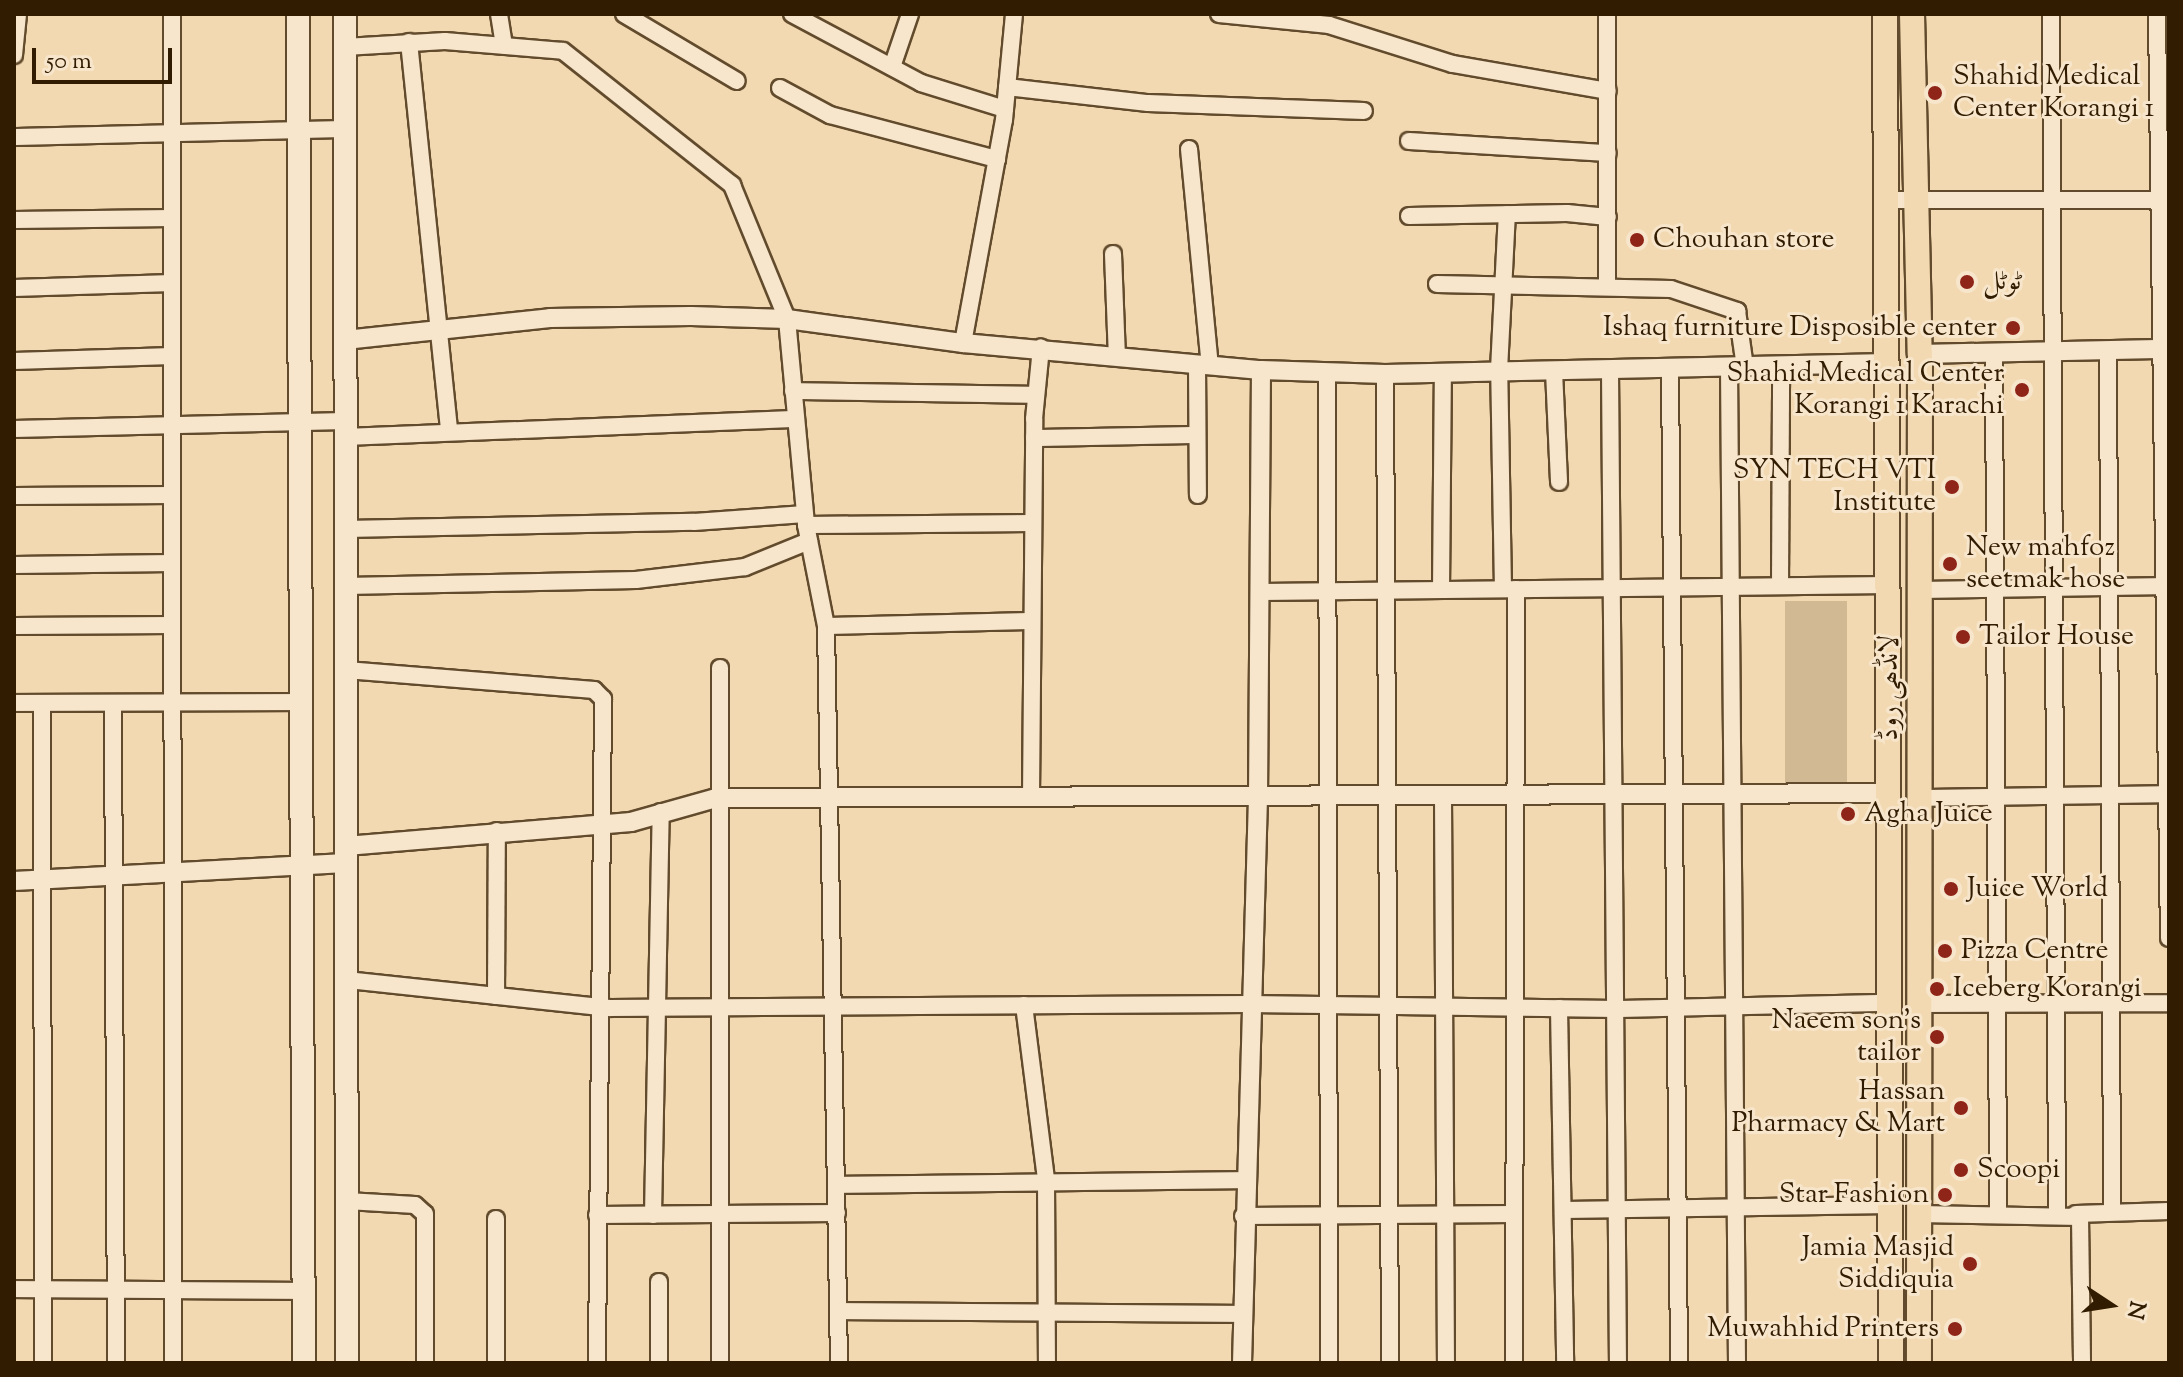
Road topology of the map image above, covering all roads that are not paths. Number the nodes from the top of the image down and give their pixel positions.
1 (18, 14) edge
2 (172, 14) edge
3 (298, 14) edge
4 (345, 14) edge
5 (499, 14) edge
6 (624, 14) edge
7 (792, 14) edge
8 (910, 14) edge
9 (1014, 14) edge
10 (1219, 14) edge
11 (1607, 14) edge
12 (1885, 14) edge
13 (1912, 14) edge
14 (2051, 14) edge
15 (2157, 14) edge
16 (1283, 17) edge
17 (1330, 19) edge
18 (409, 42) junction
19 (504, 46) junction
20 (345, 47) junction
21 (14, 55) edge
22 (892, 67) junction
23 (737, 81) dead end
24 (1007, 87) junction
25 (780, 88) dead end
26 (1608, 91) junction
27 (1005, 109) junction
28 (1364, 111) dead end
29 (299, 129) junction
30 (345, 129) junction
31 (172, 132) junction
32 (14, 137) edge
33 (1409, 141) dead end
34 (1189, 149) dead end
35 (1608, 153) junction
36 (997, 159) junction
37 (1918, 199) junction
38 (1886, 200) junction
39 (2053, 200) junction
40 (2162, 200) edge
41 (1507, 214) junction
42 (1409, 216) dead end
43 (1608, 217) junction
44 (172, 218) junction
45 (14, 220) edge
46 (1113, 254) dead end
47 (172, 283) junction
48 (1437, 284) dead end
49 (1505, 285) junction
50 (1607, 286) junction
51 (14, 288) edge
52 (787, 319) junction
53 (442, 332) junction
54 (345, 340) junction
55 (963, 343) junction
56 (1041, 347) junction
57 (2165, 349) edge
58 (2108, 350) junction
59 (2053, 351) junction
60 (1994, 352) junction
61 (1920, 354) junction
62 (172, 356) junction
63 (1117, 357) junction
64 (14, 361) edge
65 (1888, 363) junction
66 (1204, 365) junction
67 (1781, 366) junction
68 (1737, 367) junction
69 (1261, 370) junction
70 (1499, 370) junction
71 (1670, 370) junction
72 (1554, 371) junction
73 (1610, 371) junction
74 (1327, 372) junction
75 (1443, 372) junction
76 (1385, 374) junction
77 (793, 391) junction
78 (1036, 395) junction
79 (793, 419) junction
80 (300, 421) junction
81 (172, 425) junction
82 (14, 429) edge
83 (345, 429) junction
84 (449, 429) junction
85 (1197, 435) junction
86 (1034, 438) junction
87 (1559, 482) dead end
88 (172, 495) junction
89 (1198, 495) dead end
90 (14, 496) edge
91 (1032, 523) junction
92 (807, 527) junction
93 (346, 529) junction
94 (172, 563) junction
95 (14, 565) edge
96 (1780, 585) junction
97 (1889, 585) junction
98 (346, 586) junction
99 (1731, 586) junction
100 (2166, 586) edge
101 (1612, 587) junction
102 (1673, 587) junction
103 (2106, 587) junction
104 (2054, 588) junction
105 (1509, 589) junction
106 (1993, 589) junction
107 (1441, 590) junction
108 (1920, 590) junction
109 (1325, 591) junction
110 (1386, 591) junction
111 (1261, 592) junction
112 (1031, 621) junction
113 (172, 625) junction
114 (14, 626) edge
115 (826, 626) junction
116 (720, 668) dead end
117 (346, 670) junction
118 (301, 702) junction
119 (14, 703) edge
120 (42, 703) junction
121 (113, 703) junction
122 (172, 704) junction
123 (1887, 793) junction
124 (1675, 794) junction
125 (1733, 794) junction
126 (2168, 794) edge
127 (1614, 795) junction
128 (2107, 795) junction
129 (833, 796) junction
130 (1443, 796) junction
131 (1515, 796) junction
132 (2054, 796) junction
133 (1031, 797) junction
134 (1388, 797) junction
135 (1995, 797) junction
136 (716, 798) junction
137 (1919, 798) junction
138 (1258, 799) junction
139 (1327, 799) junction
140 (661, 812) junction
141 (599, 823) junction
142 (497, 831) junction
143 (346, 855) junction
144 (302, 866) junction
145 (173, 875) junction
146 (114, 877) junction
147 (14, 881) edge
148 (40, 881) junction
149 (2169, 938) edge
150 (347, 980) junction
151 (496, 996) junction
152 (1889, 1003) junction
153 (1996, 1003) junction
154 (2055, 1003) junction
155 (2111, 1003) junction
156 (2169, 1003) edge
157 (1250, 1004) junction
158 (1919, 1004) junction
159 (1024, 1005) junction
160 (1326, 1005) junction
161 (598, 1006) junction
162 (835, 1006) junction
163 (654, 1007) junction
164 (718, 1007) junction
165 (1388, 1007) junction
166 (1443, 1007) junction
167 (1735, 1007) junction
168 (1515, 1008) junction
169 (1559, 1008) junction
170 (1676, 1008) junction
171 (1616, 1009) junction
172 (1046, 1180) junction
173 (1245, 1180) junction
174 (837, 1185) junction
175 (347, 1201) junction
176 (1890, 1205) junction
177 (1736, 1207) junction
178 (1674, 1208) junction
179 (1617, 1209) junction
180 (1565, 1210) junction
181 (2169, 1211) edge
182 (1998, 1212) junction
183 (2112, 1212) junction
184 (837, 1213) junction
185 (2057, 1213) junction
186 (1445, 1214) junction
187 (1514, 1214) junction
188 (1919, 1214) junction
189 (2076, 1214) junction
190 (597, 1215) junction
191 (653, 1215) junction
192 (719, 1215) junction
193 (1328, 1215) junction
194 (1390, 1215) junction
195 (1243, 1216) junction
196 (496, 1219) dead end
197 (659, 1282) dead end
198 (14, 1289) edge
199 (42, 1289) junction
200 (116, 1289) junction
201 (173, 1290) junction
202 (304, 1291) junction
203 (838, 1311) junction
204 (1046, 1312) junction
205 (1243, 1314) junction
206 (43, 1363) edge
207 (116, 1363) edge
208 (173, 1363) edge
209 (304, 1363) edge
210 (347, 1363) edge
211 (425, 1363) edge
212 (496, 1363) edge
213 (597, 1363) edge
214 (659, 1363) edge
215 (720, 1363) edge
216 (839, 1363) edge
217 (1047, 1363) edge
218 (1242, 1363) edge
219 (1329, 1363) edge
220 (1390, 1363) edge
221 (1446, 1363) edge
222 (1514, 1363) edge
223 (1565, 1363) edge
224 (1618, 1363) edge
225 (1679, 1363) edge
226 (1737, 1363) edge
227 (1891, 1363) edge
228 (1919, 1363) edge
229 (2082, 1363) edge

1 - 21 street
2 - 31 street
3 - 29 main road
4 - 20 main road
5 - 19 street
6 - 23 street
7 - 22 street
8 - 22 street
9 - 24 street
10 - 16 street
11 - 26 street
12 - 38 main road, لانڈھی روڈ
13 - 37 main road, لانڈھی روڈ
14 - 39 street
15 - 40 street
16 - 17 street
17 - 26 street
18 - 19 street
18 - 20 street
18 - 53 street
19 - 52 street
20 - 30 main road
22 - 27 street
24 - 27 street
24 - 28 street
25 - 36 street
26 - 35 street
27 - 36 street
29 - 30 street
29 - 31 street
29 - 80 main road
30 - 54 main road
31 - 32 street
31 - 44 street
33 - 35 street
34 - 66 street
35 - 43 street
36 - 55 street
37 - 38 street
37 - 39 street
37 - 61 main road, لانڈھی روڈ
38 - 65 main road, لانڈھی روڈ
39 - 40 street
39 - 59 street
40 - 57 street
41 - 42 street
41 - 43 street
41 - 49 street
43 - 50 street
44 - 45 street
44 - 47 street
46 - 63 street
47 - 51 street
47 - 62 street
48 - 49 street
49 - 50 street
49 - 70 street
50 - 68 street
52 - 53 street
52 - 55 street
52 - 77 street
53 - 54 street
53 - 84 street
54 - 83 main road
55 - 56 street
56 - 63 street
56 - 78 street
57 - 58 street
57 - 100 street
58 - 59 street
58 - 103 street
59 - 60 street
59 - 104 street
60 - 61 street
60 - 106 street
61 - 108 main road, لانڈھی روڈ
62 - 64 street
62 - 81 street
63 - 66 street
65 - 67 street
65 - 97 main road, لانڈھی روڈ
66 - 69 street
66 - 85 street
67 - 68 street
67 - 96 street
68 - 71 street
68 - 99 street
69 - 74 street
69 - 111 street
70 - 72 street
70 - 75 street
70 - 105 street
71 - 73 street
71 - 102 street
72 - 73 street
72 - 87 street
73 - 101 street
74 - 76 street
74 - 109 street
75 - 76 street
75 - 107 street
76 - 110 street
77 - 78 street
77 - 79 street
78 - 86 street
79 - 84 street
79 - 92 street
80 - 81 street
80 - 83 street
80 - 118 main road
81 - 82 street
81 - 88 street
83 - 84 street
83 - 93 main road
85 - 86 street
85 - 89 street
86 - 91 street
88 - 90 street
88 - 94 street
91 - 92 street
91 - 112 street
92 - 93 street
92 - 98 street
92 - 115 street
93 - 98 main road
94 - 95 street
94 - 113 street
96 - 97 street
96 - 99 street
97 - 123 main road, لانڈھی روڈ
98 - 117 main road
99 - 102 street
99 - 125 street
100 - 103 street
100 - 126 street
101 - 102 street
101 - 105 street
101 - 127 street
102 - 124 street
103 - 104 street
103 - 128 street
104 - 106 street
104 - 132 street
105 - 107 street
105 - 131 street
106 - 108 street
106 - 135 street
107 - 110 street
108 - 137 main road, لانڈھی روڈ
109 - 110 street
109 - 111 street
109 - 139 street
110 - 134 street
111 - 138 street
112 - 115 street
112 - 133 street
113 - 114 street
113 - 122 street
115 - 129 street
116 - 136 street
117 - 141 street
117 - 143 main road
118 - 122 street
118 - 144 main road
119 - 120 street
120 - 121 street
120 - 148 street
121 - 122 street
121 - 146 street
122 - 145 street
123 - 125 street
123 - 152 main road, لانڈھی روڈ
124 - 125 street
124 - 127 street
124 - 170 street
125 - 167 street
126 - 128 street
126 - 149 street
127 - 131 street
127 - 171 street
128 - 132 street
128 - 155 street
129 - 133 street
129 - 136 street
129 - 162 street
130 - 131 street
130 - 134 street
130 - 166 street
131 - 168 street
132 - 135 street
132 - 154 street
133 - 138 street
134 - 139 street
134 - 165 street
135 - 137 street
135 - 153 street
136 - 140 street
136 - 164 street
137 - 158 main road, لانڈھی روڈ
138 - 139 street
138 - 157 street
139 - 160 street
140 - 141 street
140 - 163 street
141 - 142 street
141 - 161 street
142 - 143 street
142 - 151 street
143 - 144 street
143 - 150 main road
144 - 145 street
144 - 202 main road
145 - 146 street
145 - 201 street
146 - 148 street
146 - 200 street
147 - 148 street
148 - 199 street
150 - 151 street
150 - 175 main road
151 - 161 street
152 - 167 street
152 - 176 main road, لانڈھی روڈ
153 - 154 street
153 - 158 street
153 - 182 street
154 - 155 street
154 - 185 street
155 - 156 street
155 - 183 street
157 - 159 street
157 - 160 street
157 - 173 street
158 - 188 main road, لانڈھی روڈ
159 - 162 street
159 - 172 street
160 - 165 street
160 - 193 street
161 - 163 street
161 - 190 street
162 - 164 street
162 - 174 street
163 - 164 street
163 - 191 street
164 - 192 street
165 - 166 street
165 - 194 street
166 - 168 street
166 - 186 street
167 - 170 street
167 - 177 street
168 - 169 street
168 - 187 street
169 - 171 street
169 - 180 street
170 - 171 street
170 - 178 street
171 - 179 street
172 - 173 street
172 - 174 street
172 - 204 street
173 - 195 street
174 - 184 street
175 - 210 main road
175 - 211 street
176 - 177 street
176 - 227 main road, لانڈھی روڈ
177 - 178 street
177 - 226 street
178 - 179 street
178 - 225 street
179 - 180 street
179 - 224 street
180 - 223 street
181 - 183 street
182 - 185 street
182 - 188 street
183 - 189 street
184 - 192 street
184 - 203 street
185 - 189 street
186 - 187 street
186 - 194 street
186 - 221 street
187 - 222 street
188 - 228 main road, لانڈھی روڈ
189 - 229 street
190 - 191 street
190 - 213 street
191 - 192 street
192 - 215 street
193 - 194 street
193 - 195 street
193 - 219 street
194 - 220 street
195 - 205 street
196 - 212 street
197 - 214 street
198 - 199 street
199 - 200 street
199 - 206 street
200 - 201 street
200 - 207 street
201 - 202 street
201 - 208 street
202 - 209 main road
203 - 204 street
203 - 216 street
204 - 205 street
204 - 217 street
205 - 218 street

